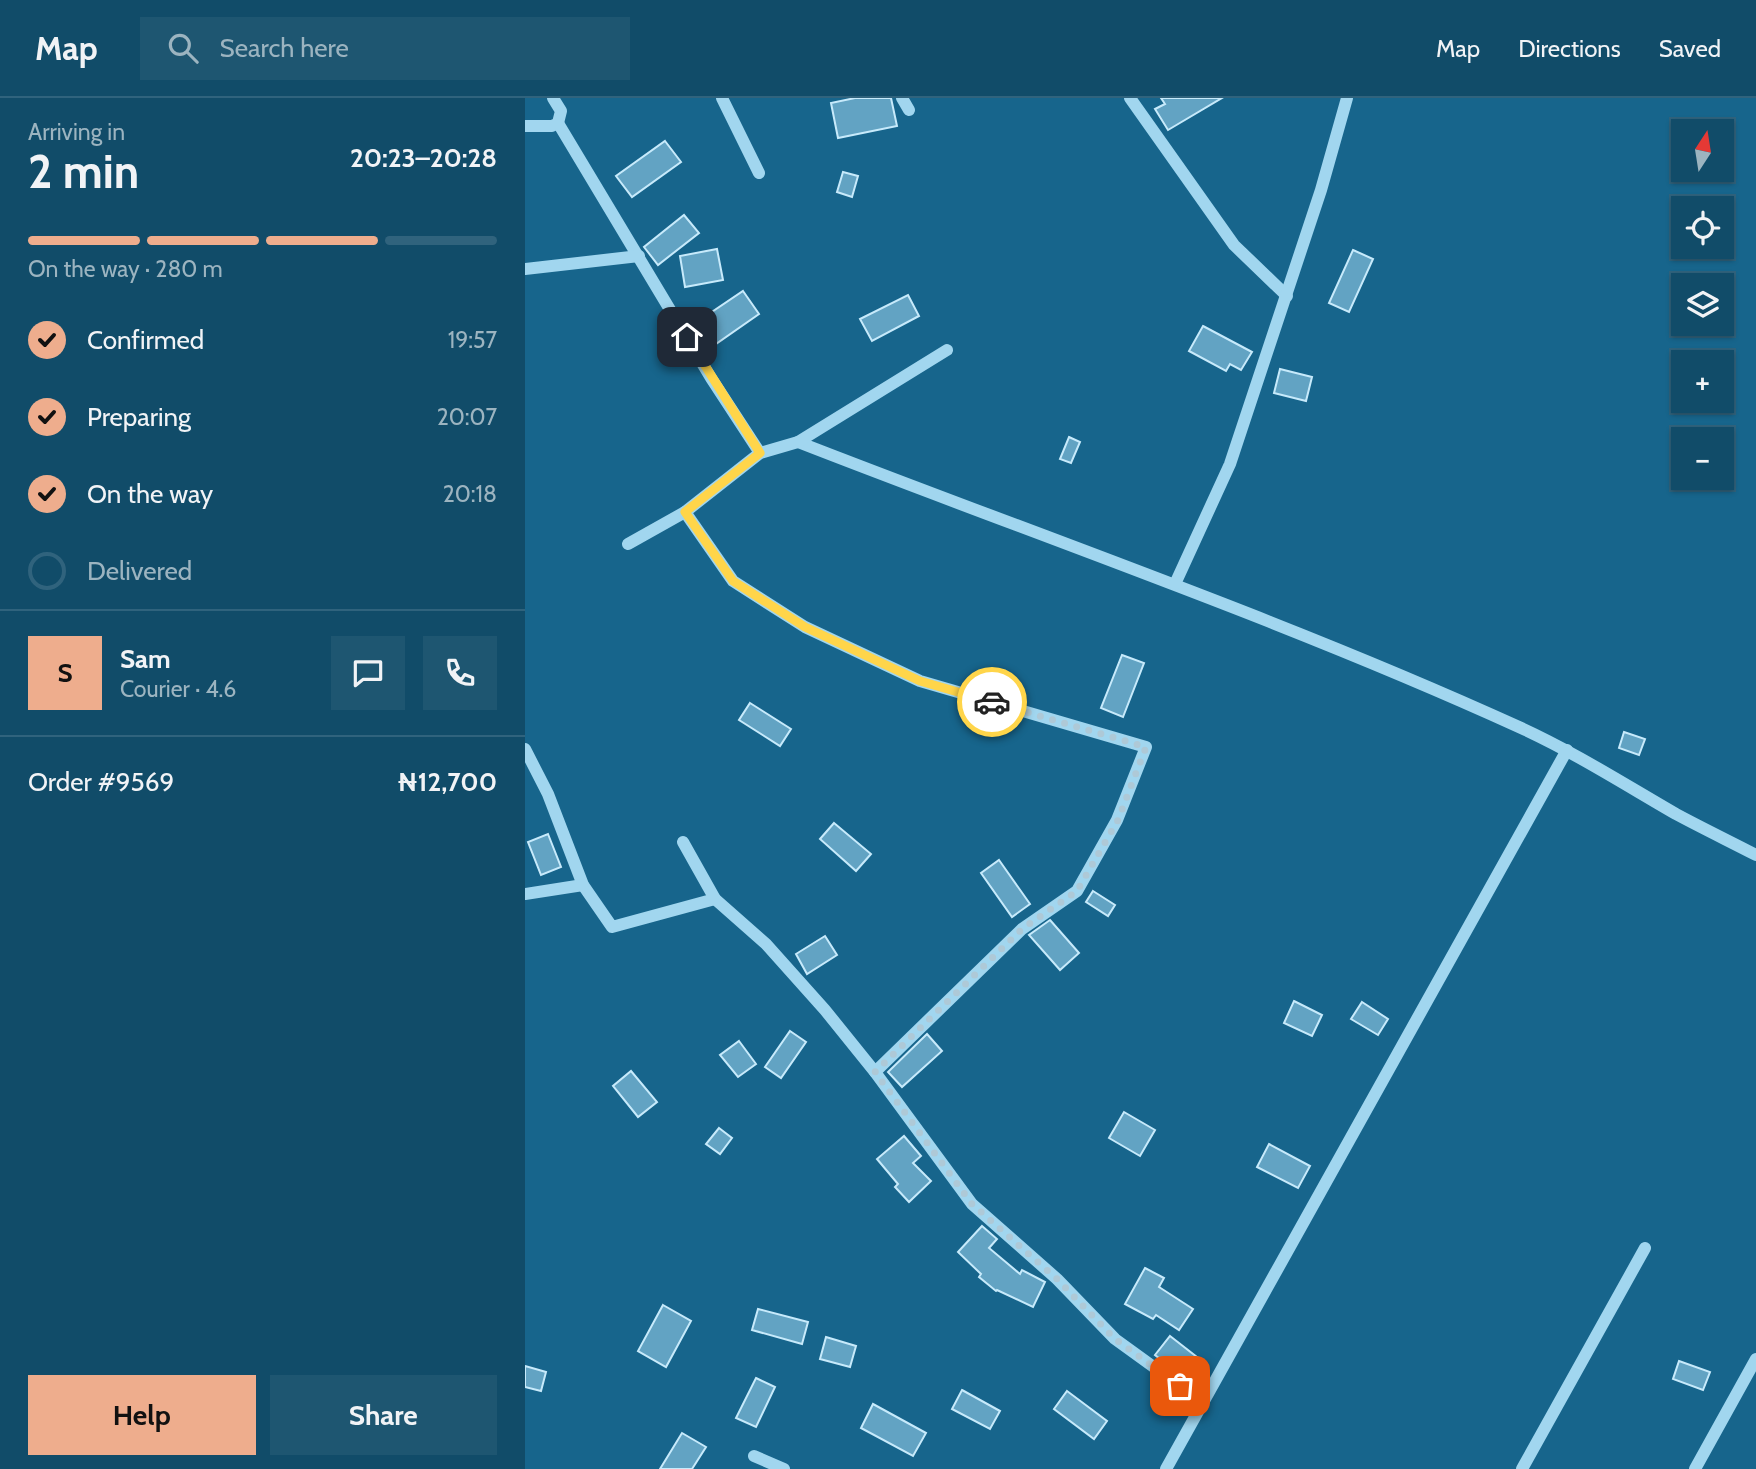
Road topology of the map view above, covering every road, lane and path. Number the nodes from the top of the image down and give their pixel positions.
1 (553, 98) edge
2 (722, 98) edge
3 (902, 98) edge
4 (1130, 98) edge
5 (1346, 98) edge
6 (909, 110) dead end
7 (558, 123) junction
8 (525, 126) edge
9 (759, 173) dead end
10 (639, 256) junction
11 (525, 269) edge
12 (1287, 296) junction
13 (947, 350) dead end
14 (798, 442) junction
15 (760, 453) junction
16 (685, 512) junction
17 (628, 544) dead end
18 (1175, 584) junction
19 (525, 749) edge
20 (1567, 750) junction
21 (683, 842) dead end
22 (1756, 855) edge
23 (583, 885) junction
24 (525, 894) edge
25 (715, 899) junction
26 (875, 1072) junction
27 (1644, 1248) dead end
28 (1756, 1359) edge
29 (1202, 1402) junction
30 (754, 1456) dead end
31 (784, 1469) edge
32 (1166, 1469) edge
33 (1522, 1469) edge
34 (1695, 1469) edge

1 - 7 street
2 - 9 street
3 - 6 street
4 - 12 street
5 - 12 street
7 - 8 street
7 - 10 street
10 - 11 street
10 - 15 street
12 - 18 street
13 - 14 street
14 - 15 street
14 - 18 street
15 - 16 street
16 - 17 street
16 - 26 street
18 - 20 street
19 - 23 street
20 - 22 street
20 - 29 street
21 - 25 street
23 - 24 street
23 - 25 street
25 - 26 street
26 - 29 street
27 - 33 street
28 - 34 street
29 - 32 street
30 - 31 street

